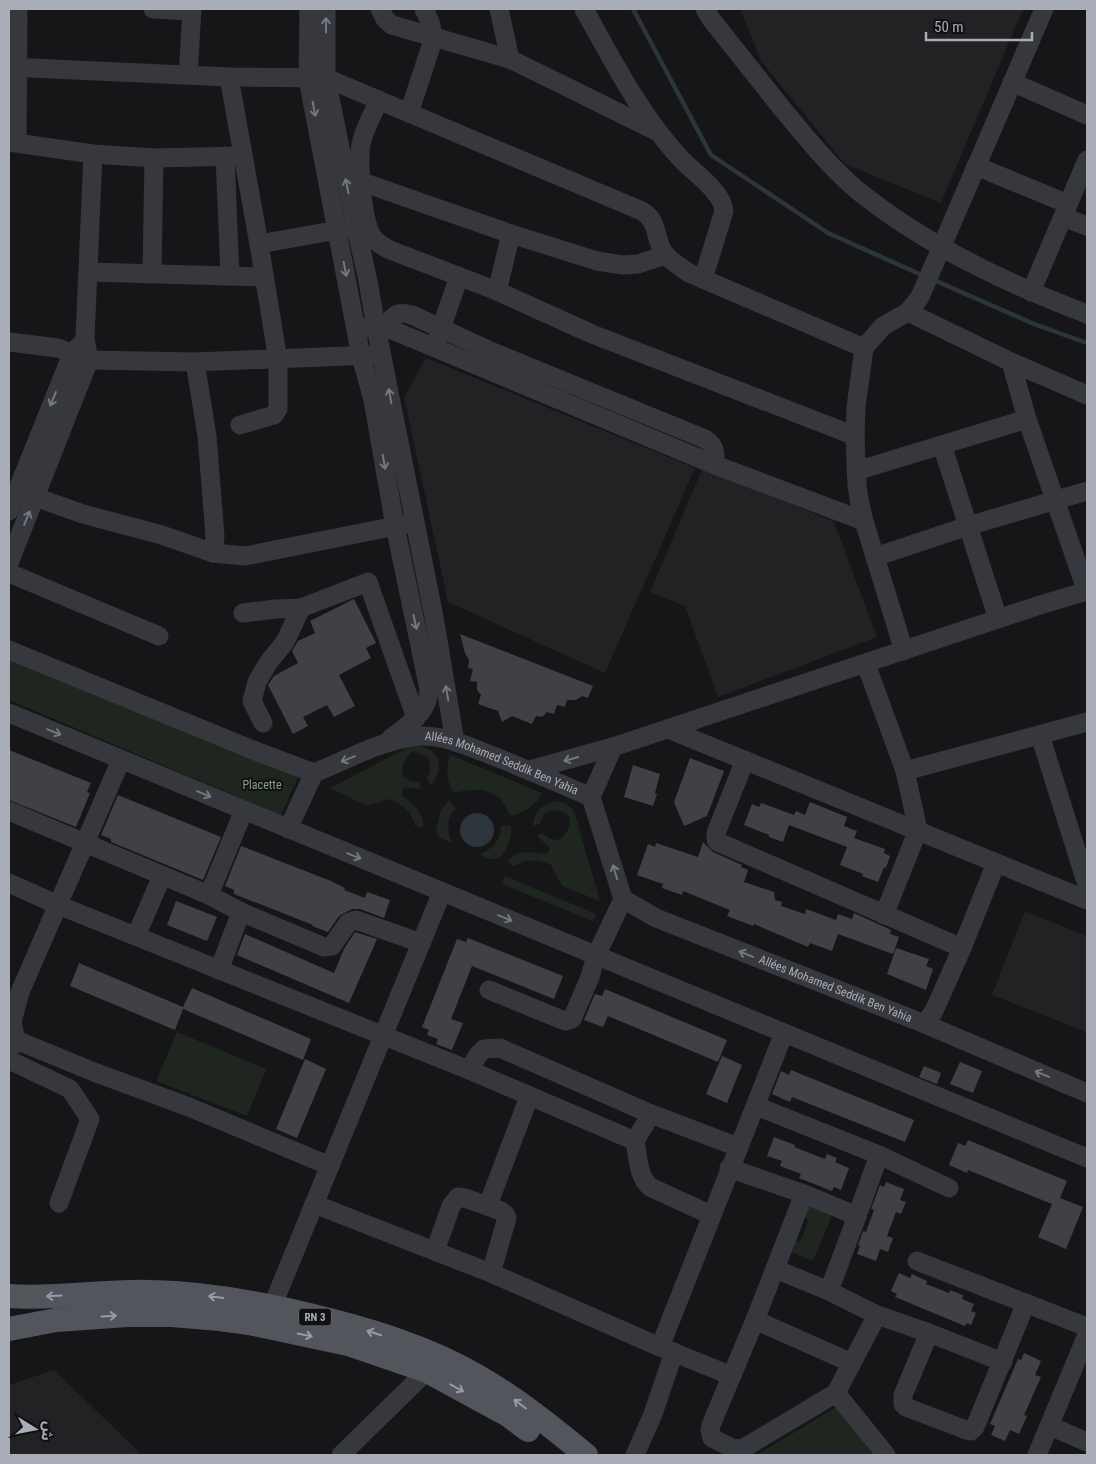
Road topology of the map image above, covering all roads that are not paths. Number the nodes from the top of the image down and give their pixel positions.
1 (18, 9) edge
2 (153, 9) edge
3 (309, 9) edge
4 (326, 9) edge
5 (380, 9) edge
6 (424, 9) edge
7 (500, 9) edge
8 (584, 9) edge
9 (705, 9) edge
10 (1044, 9) edge
11 (192, 10) edge
12 (434, 37) junction
13 (510, 59) junction
14 (12, 67) edge
15 (188, 75) junction
16 (229, 77) junction
17 (317, 79) junction
18 (1012, 82) junction
19 (379, 100) junction
20 (409, 113) junction
21 (1087, 115) edge
22 (659, 133) junction
23 (13, 142) edge
24 (93, 154) junction
25 (234, 156) junction
26 (154, 158) junction
27 (1087, 160) edge
28 (976, 166) junction
29 (362, 182) junction
30 (1066, 211) junction
31 (1087, 226) edge
32 (346, 228) junction
33 (511, 234) junction
34 (259, 244) junction
35 (941, 248) junction
36 (666, 255) junction
37 (89, 272) junction
38 (152, 274) junction
39 (230, 276) junction
40 (264, 277) junction
41 (459, 277) junction
42 (703, 279) junction
43 (497, 291) junction
44 (1031, 292) junction
45 (908, 312) junction
46 (1087, 314) edge
47 (380, 327) junction
48 (356, 329) junction
49 (441, 329) junction
50 (9, 342) edge
51 (434, 347) junction
52 (864, 348) junction
53 (381, 355) junction
54 (361, 356) junction
55 (80, 357) junction
56 (278, 360) junction
57 (195, 362) junction
58 (1011, 362) junction
59 (1087, 395) edge
60 (1027, 419) junction
61 (240, 425) dead end
62 (855, 436) junction
63 (389, 437) junction
64 (942, 444) junction
65 (715, 465) junction
66 (856, 471) junction
67 (1087, 491) edge
68 (35, 497) junction
69 (1055, 500) junction
70 (9, 511) edge
71 (864, 522) junction
72 (415, 523) junction
73 (395, 526) junction
74 (968, 526) junction
75 (213, 553) junction
76 (875, 557) junction
77 (9, 563) edge
78 (9, 573) edge
79 (1087, 592) edge
80 (301, 608) junction
81 (243, 613) dead end
82 (998, 619) junction
83 (159, 636) dead end
84 (9, 650) edge
85 (904, 651) junction
86 (866, 664) junction
87 (9, 713) edge
88 (416, 718) junction
89 (1087, 722) edge
90 (263, 723) dead end
91 (668, 728) junction
92 (1040, 735) junction
93 (455, 742) junction
94 (380, 746) junction
95 (613, 747) junction
96 (121, 760) junction
97 (745, 760) junction
98 (530, 770) junction
99 (905, 771) junction
100 (314, 773) junction
101 (591, 797) junction
102 (244, 810) junction
103 (9, 811) edge
104 (288, 828) junction
105 (918, 830) junction
106 (84, 842) junction
107 (1081, 842) edge
108 (996, 863) junction
109 (162, 876) junction
110 (9, 883) edge
111 (1087, 885) edge
112 (442, 892) junction
113 (208, 895) junction
114 (623, 899) junction
115 (1087, 900) edge
116 (58, 906) junction
117 (241, 912) junction
118 (884, 915) junction
119 (136, 936) junction
120 (421, 943) junction
121 (962, 948) junction
122 (596, 956) junction
123 (219, 970) junction
124 (489, 990) dead end
125 (924, 1024) junction
126 (784, 1033) junction
127 (383, 1036) junction
128 (11, 1045) edge
129 (469, 1070) junction
130 (1087, 1093) edge
131 (529, 1097) junction
132 (756, 1106) junction
133 (651, 1114) junction
134 (635, 1141) junction
135 (738, 1147) junction
136 (879, 1155) junction
137 (1087, 1158) edge
138 (330, 1166) junction
139 (729, 1168) junction
140 (949, 1188) dead end
141 (804, 1194) junction
142 (59, 1203) dead end
143 (314, 1204) junction
144 (488, 1206) junction
145 (711, 1215) junction
146 (857, 1216) junction
147 (435, 1251) junction
148 (917, 1262) dead end
149 (775, 1268) junction
150 (491, 1273) junction
151 (829, 1291) junction
152 (9, 1296) edge
153 (1026, 1304) junction
154 (877, 1315) junction
155 (271, 1317) junction
156 (755, 1320) junction
157 (1087, 1327) edge
158 (9, 1328) edge
159 (929, 1333) junction
160 (1087, 1335) edge
161 (667, 1350) junction
162 (1003, 1362) junction
163 (852, 1363) junction
164 (434, 1364) junction
165 (732, 1376) junction
166 (836, 1393) junction
167 (1050, 1426) junction
168 (540, 1429) junction
169 (1087, 1442) edge
170 (341, 1455) edge
171 (560, 1455) edge
172 (586, 1455) edge
173 (636, 1455) edge
174 (886, 1455) edge
175 (1036, 1455) edge

1 - 14 street
2 - 11 street
3 - 17 street
17 -> 4 street
5 - 12 street
6 - 12 street
7 - 13 street
8 - 22 street
9 - 35 street
10 - 18 street
11 - 15 street
12 - 13 street
12 - 20 street
13 - 22 street
14 - 15 street
14 - 23 street
15 - 16 street
16 - 17 street
16 - 25 street
17 - 19 street
17 - 32 street
18 - 21 street
18 - 28 street
19 - 20 street
19 - 29 street
20 - 36 street
22 - 42 street
23 - 24 street
24 - 26 street
24 - 37 street
25 - 26 street
25 - 34 street
25 - 39 street
26 - 38 street
27 - 30 street
28 - 30 street
28 - 35 street
29 - 33 street
29 - 41 street
30 - 31 street
30 - 44 street
32 - 34 street
32 - 47 street
32 -> 48 street
33 - 36 street
33 - 43 street
34 - 40 street
35 - 44 street
35 - 45 street
36 - 42 street
37 - 38 street
37 - 55 street
38 - 39 street
39 - 40 street
40 - 56 street
41 - 43 street
41 - 49 street
42 - 52 street
43 - 62 street
44 - 46 street
45 - 52 street
45 - 58 street
47 - 48 street
47 - 49 street
47 - 51 street
47 - 53 street
48 - 54 street
49 - 51 street
49 - 65 street
50 - 55 street
51 - 65 street
52 - 62 street
53 - 54 street
63 -> 53 street
54 - 56 street
54 - 63 street
55 - 57 street
55 - 68 street
55 -> 70 street
56 - 57 street
56 - 61 street
57 - 75 street
58 - 59 street
58 - 60 street
60 - 64 street
60 - 69 street
62 - 66 street
63 - 72 street
63 -> 73 street
64 - 66 street
64 - 74 street
65 - 71 street
66 - 71 street
67 - 69 street
68 - 75 street
77 -> 68 street
69 - 74 street
69 - 79 street
71 - 76 street
72 - 73 street
93 -> 72 street
73 - 75 street
73 -> 88 street
74 - 76 street
74 - 82 street
76 - 85 street
78 - 83 street
79 - 82 street
80 - 81 street
80 - 88 street
80 - 90 street
82 - 85 street
84 - 100 street
85 - 86 street
86 - 91 street
86 - 99 street
87 -> 96 street
88 - 94 street
89 - 92 street
91 - 95 street
91 - 97 street
92 - 99 street
92 - 107 street
93 - 94 street, Allées Mohamed Seddik Ben Yahia
93 - 98 street, Allées Mohamed Seddik Ben Yahia
94 -> 100 street, Allées Mohamed Seddik Ben Yahia
95 -> 98 street
95 - 101 street
96 -> 102 street
96 - 106 street
97 - 105 street
97 - 118 street
98 - 101 street, Allées Mohamed Seddik Ben Yahia
99 - 105 street
100 - 104 street
114 -> 101 street, Allées Mohamed Seddik Ben Yahia
102 - 104 street
102 - 113 street
103 - 106 street
104 -> 112 street
105 - 108 street
105 - 118 street
106 - 109 street
106 - 116 street
107 - 111 street
108 - 115 street
108 - 121 street
109 - 113 street
109 - 119 street
110 - 116 street
112 - 120 street
112 -> 122 street
113 - 117 street
114 - 122 street
125 -> 114 street, Allées Mohamed Seddik Ben Yahia
116 - 119 street
116 - 128 street
117 - 120 street
117 - 123 street
118 - 121 street
119 - 123 street
120 - 127 street
121 - 125 street
122 - 124 street
122 - 126 street
123 - 127 street
130 -> 125 street, Allées Mohamed Seddik Ben Yahia
126 - 132 street
126 - 137 street
127 - 129 street
127 - 138 street
128 - 138 street
128 - 142 street
129 - 131 street
129 - 133 street
131 - 134 street
131 - 144 street
132 - 135 street
132 - 136 street
133 - 134 street
133 - 135 street
134 - 145 street
135 - 139 street
136 - 140 street
136 - 146 street
138 - 143 street
139 - 141 street
139 - 145 street
141 - 146 street
141 - 149 street
143 - 147 street
143 - 155 street
144 - 147 street
144 - 150 street
145 - 161 street
146 - 151 street
147 - 150 street
148 - 153 street
149 - 151 street
149 - 156 street
150 - 161 street
151 - 154 street
155 -> 152 main road, RN 3
153 - 157 street
153 - 162 street
154 - 159 street
154 - 163 street
158 -> 155 main road, RN 3
155 - 164 main road, RN 3
156 - 163 street
156 - 165 street
159 - 162 street
159 - 162 street
160 - 167 street
161 - 165 street
161 - 173 street
163 - 166 street
164 - 168 main road, RN 3
164 - 170 street
165 - 166 street
166 - 174 street
167 - 169 street
167 - 175 street
168 - 171 main road, RN 3
168 - 172 main road, RN 3

